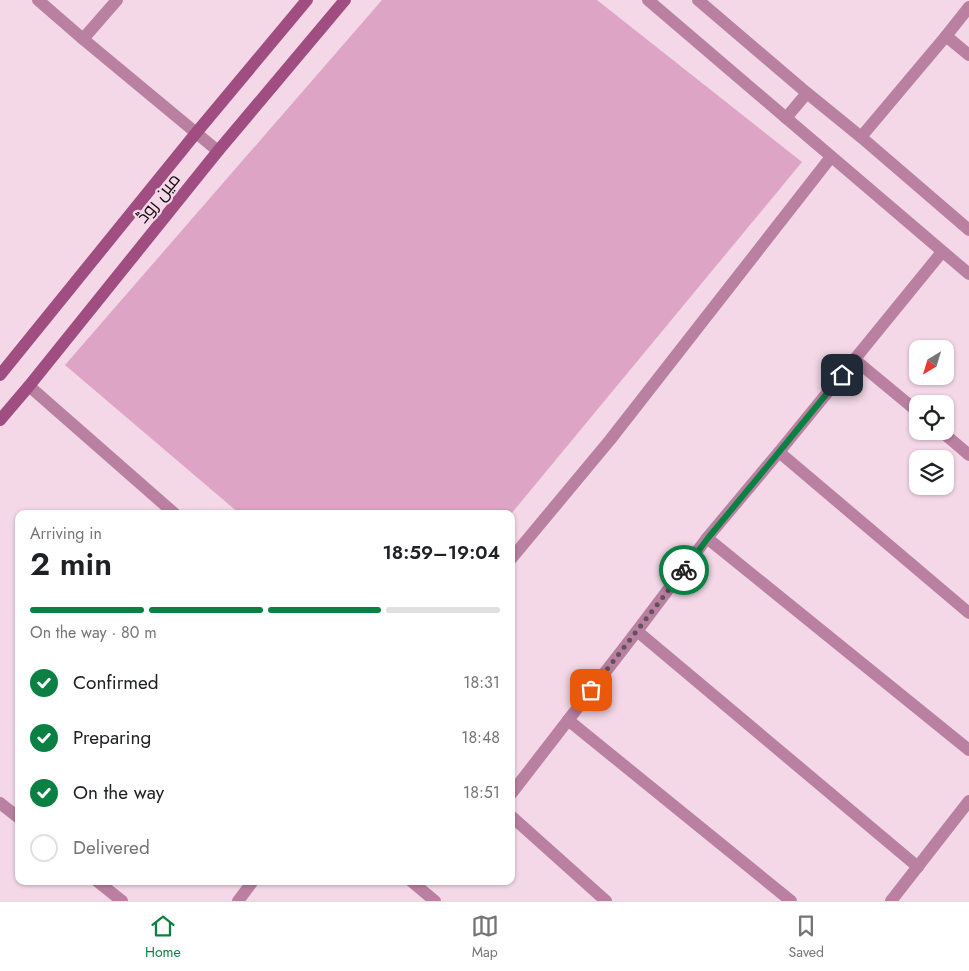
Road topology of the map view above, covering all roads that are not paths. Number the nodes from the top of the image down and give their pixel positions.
1 (38, 0) edge
2 (117, 0) edge
3 (307, 0) edge
4 (345, 0) edge
5 (648, 0) edge
6 (698, 0) edge
7 (969, 7) edge
8 (946, 36) junction
9 (83, 39) junction
10 (969, 55) edge
11 (807, 93) junction
12 (786, 118) junction
13 (196, 132) junction
14 (861, 137) junction
15 (218, 151) junction
16 (831, 157) junction
17 (969, 230) edge
18 (942, 252) junction
19 (969, 274) edge
20 (854, 359) junction
21 (0, 375) edge
22 (29, 386) junction
23 (909, 405) edge
24 (0, 420) edge
25 (952, 440) edge
26 (779, 452) junction
27 (969, 455) edge
28 (170, 510) edge
29 (708, 538) junction
30 (515, 554) edge
31 (969, 613) edge
32 (637, 631) junction
33 (568, 720) junction
34 (969, 750) edge
35 (515, 789) edge
36 (969, 801) edge
37 (0, 803) edge
38 (15, 815) edge
39 (515, 820) edge
40 (918, 867) junction
41 (102, 885) edge
42 (252, 885) edge
43 (415, 885) edge
44 (593, 897) edge
45 (244, 899) edge
46 (122, 901) edge
47 (435, 901) edge
48 (606, 901) edge
49 (791, 901) edge
50 (892, 901) edge

1 - 9 street
2 - 9 street
3 - 13 main road, مین روڈ
4 - 15 main road, مین روڈ
5 - 12 street
6 - 11 street
7 - 8 street
8 - 10 street
8 - 14 street
9 - 13 street
11 - 12 street
11 - 14 street
12 - 16 street
13 - 15 street
13 - 21 main road, مین روڈ
14 - 17 street
15 - 22 main road, مین روڈ
16 - 18 street
16 - 30 street
18 - 19 street
18 - 20 street
20 - 23 street
20 - 26 street
22 - 24 main road, مین روڈ
22 - 28 street
25 - 27 street
26 - 29 street
26 - 31 street
29 - 32 street
29 - 34 street
32 - 33 street
32 - 40 street
33 - 35 street
33 - 49 street
36 - 40 street
37 - 38 street
39 - 44 street
40 - 50 street
41 - 46 street
42 - 45 street
43 - 47 street
44 - 48 street

